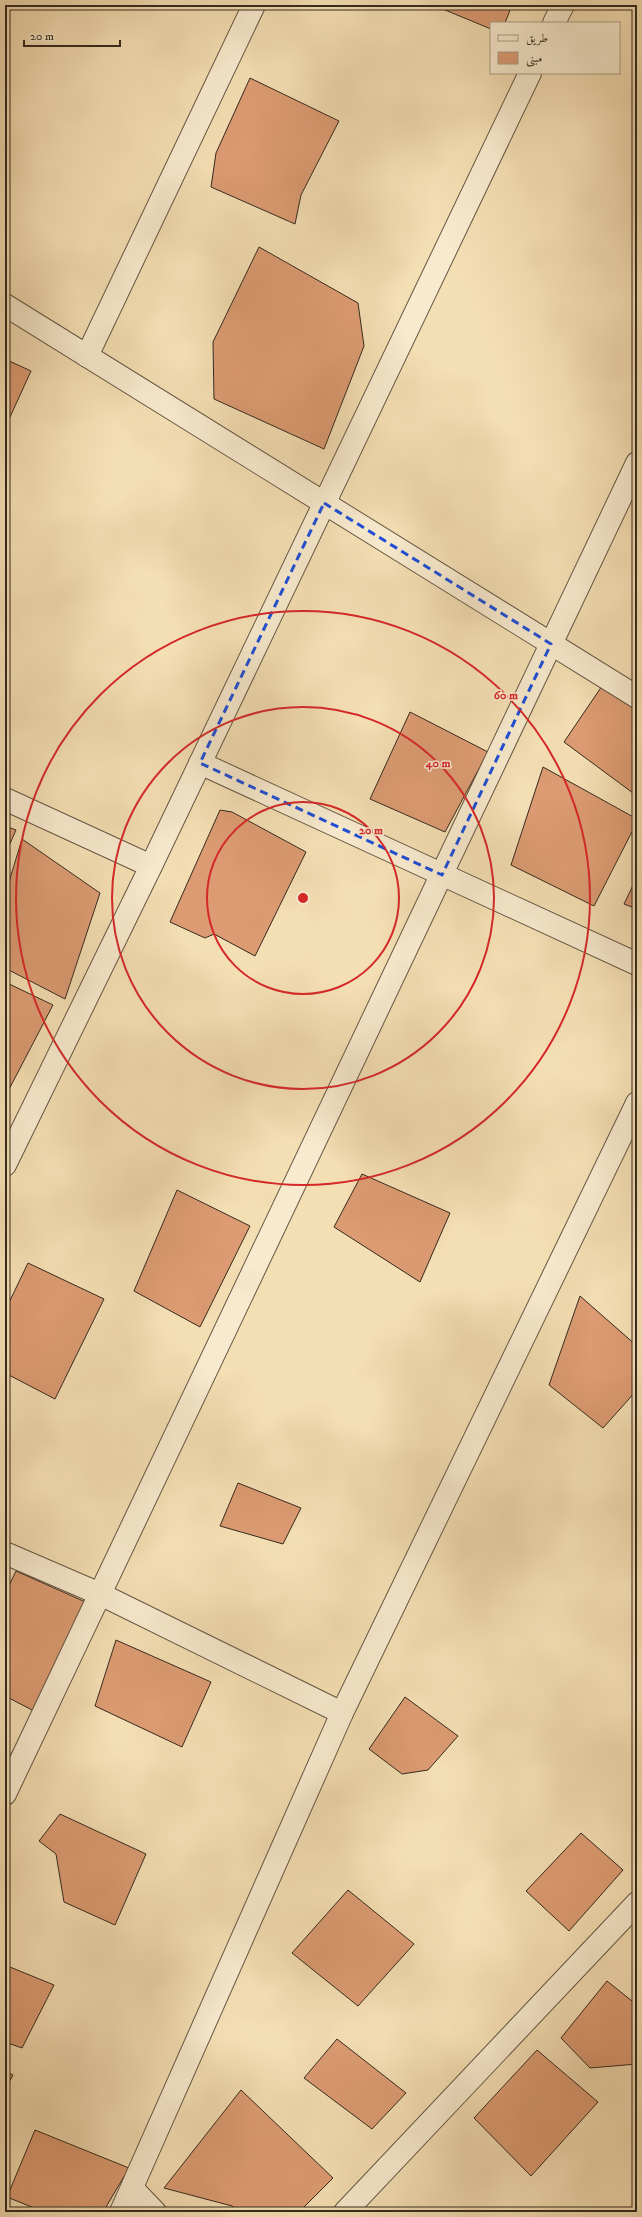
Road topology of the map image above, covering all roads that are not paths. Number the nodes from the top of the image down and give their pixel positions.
1 (254, 5) edge
2 (563, 5) edge
3 (554, 22) edge
4 (530, 74) edge
5 (5, 305) edge
6 (86, 356) junction
7 (637, 463) edge
8 (324, 503) junction
9 (551, 644) junction
10 (637, 697) edge
11 (200, 763) junction
12 (5, 800) edge
13 (151, 866) junction
14 (442, 875) junction
15 (637, 964) edge
16 (637, 1103) edge
17 (5, 1165) edge
18 (5, 1553) edge
19 (100, 1594) junction
20 (342, 1714) junction
21 (5, 1794) edge
22 (637, 1903) edge
23 (133, 2189) junction
24 (121, 2212) edge
25 (155, 2212) edge
26 (345, 2212) edge

1 - 6 street
2 - 3 street
4 - 8 street
5 - 6 street
6 - 8 street
7 - 9 street
8 - 9 street
8 - 11 street
9 - 10 street
9 - 14 street
11 - 13 street
11 - 14 street
12 - 13 street
13 - 17 street
14 - 15 street
14 - 19 street
16 - 20 street
18 - 19 street
19 - 20 street
19 - 21 street
20 - 23 street
22 - 26 street
23 - 24 street
23 - 25 street

